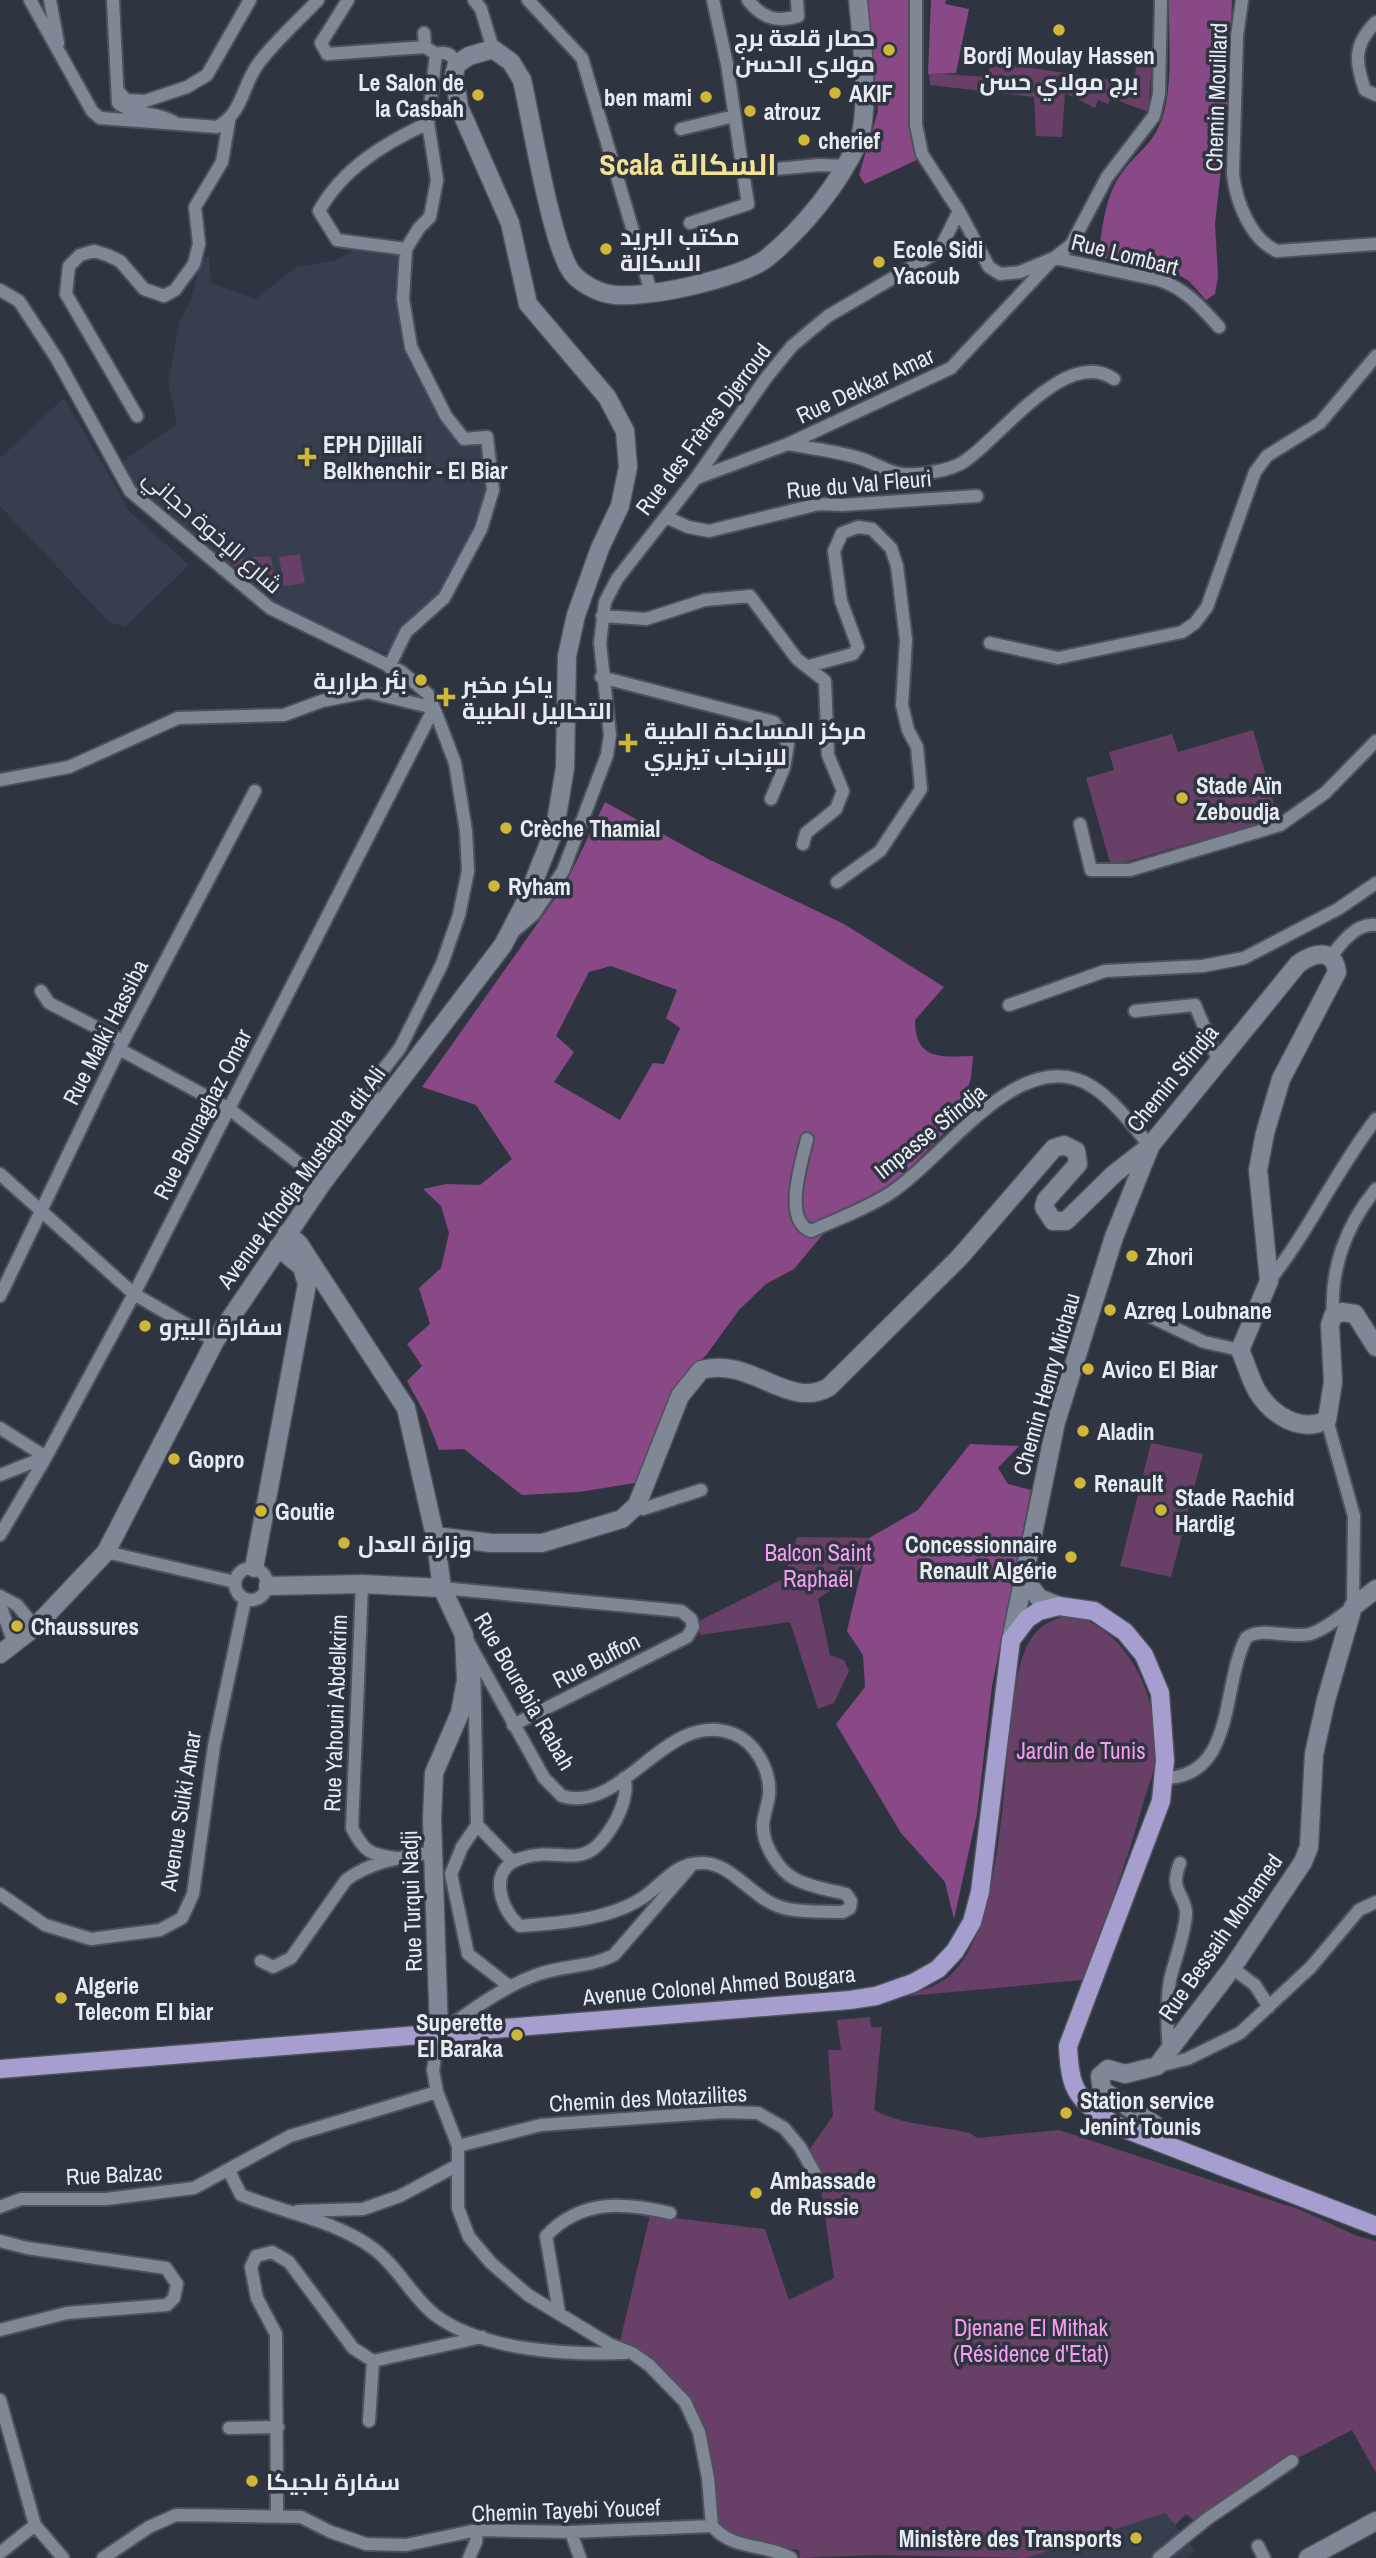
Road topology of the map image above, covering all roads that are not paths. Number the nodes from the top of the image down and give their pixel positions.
1 (30, 0) edge
2 (50, 0) edge
3 (113, 0) edge
4 (250, 0) edge
5 (318, 0) edge
6 (348, 0) edge
7 (474, 0) edge
8 (528, 0) edge
9 (713, 0) edge
10 (748, 0) edge
11 (797, 0) edge
12 (858, 0) edge
13 (916, 0) edge
14 (1161, 0) edge
15 (1242, 0) edge
16 (1376, 22) edge
17 (424, 33) dead end
18 (493, 49) junction
19 (59, 50) junction
20 (431, 51) junction
21 (457, 64) junction
22 (119, 92) junction
23 (1370, 93) edge
24 (1376, 103) edge
25 (734, 116) junction
26 (229, 121) junction
27 (428, 123) junction
28 (177, 124) junction
29 (681, 128) dead end
30 (845, 166) junction
31 (743, 172) junction
32 (959, 211) junction
33 (691, 223) dead end
34 (1376, 244) edge
35 (407, 249) junction
36 (1054, 258) junction
37 (0, 290) edge
38 (650, 292) junction
39 (1219, 327) dead end
40 (1376, 356) edge
41 (1114, 379) dead end
42 (137, 416) dead end
43 (788, 444) junction
44 (696, 478) junction
45 (977, 496) dead end
46 (842, 505) junction
47 (666, 517) junction
48 (858, 527) junction
49 (602, 616) junction
50 (990, 643) dead end
51 (809, 666) junction
52 (389, 667) junction
53 (601, 677) junction
54 (434, 708) junction
55 (1376, 741) edge
56 (0, 780) edge
57 (255, 791) dead end
58 (771, 799) dead end
59 (1080, 824) dead end
60 (803, 844) dead end
61 (837, 882) dead end
62 (1376, 883) edge
63 (1376, 925) edge
64 (508, 936) junction
65 (1331, 957) junction
66 (41, 990) dead end
67 (1009, 1006) dead end
68 (1135, 1011) dead end
69 (121, 1045) junction
70 (1218, 1060) junction
71 (228, 1108) junction
72 (371, 1116) junction
73 (1376, 1119) edge
74 (807, 1139) dead end
75 (1150, 1146) junction
76 (0, 1174) edge
77 (323, 1182) junction
78 (1376, 1189) edge
79 (39, 1210) junction
80 (283, 1240) junction
81 (310, 1271) junction
82 (1269, 1281) junction
83 (1, 1292) edge
84 (134, 1294) junction
85 (1141, 1312) dead end
86 (1333, 1316) junction
87 (215, 1341) junction
88 (1376, 1347) edge
89 (1240, 1350) junction
90 (1327, 1420) junction
91 (0, 1429) edge
92 (46, 1457) junction
93 (0, 1475) edge
94 (701, 1490) dead end
95 (637, 1505) junction
96 (0, 1535) edge
97 (435, 1536) junction
98 (106, 1552) junction
99 (254, 1568) junction
100 (1023, 1577) junction
101 (235, 1583) junction
102 (362, 1584) junction
103 (268, 1586) junction
104 (442, 1588) junction
105 (1376, 1589) edge
106 (0, 1596) edge
107 (245, 1600) junction
108 (0, 1605) edge
109 (1059, 1606) junction
110 (1353, 1607) junction
111 (35, 1627) junction
112 (464, 1635) junction
113 (1011, 1640) junction
114 (7, 1648) edge
115 (474, 1653) junction
116 (513, 1725) junction
117 (624, 1778) junction
118 (1163, 1778) junction
119 (477, 1825) junction
120 (433, 1852) junction
121 (396, 1858) junction
122 (513, 1862) junction
123 (694, 1863) junction
124 (1180, 1863) dead end
125 (0, 1894) edge
126 (1376, 1902) edge
127 (261, 1961) dead end
128 (1232, 1968) junction
129 (509, 1986) junction
130 (1269, 2007) junction
131 (439, 2033) junction
132 (1163, 2059) junction
133 (0, 2069) edge
134 (437, 2092) junction
135 (1159, 2142) junction
136 (458, 2146) junction
137 (456, 2166) junction
138 (229, 2171) junction
139 (815, 2174) dead end
140 (0, 2207) edge
141 (292, 2211) junction
142 (670, 2213) dead end
143 (1376, 2226) edge
144 (0, 2241) edge
145 (559, 2312) junction
146 (0, 2330) edge
147 (482, 2337) junction
148 (632, 2353) junction
149 (373, 2361) junction
150 (0, 2400) edge
151 (369, 2421) dead end
152 (278, 2427) junction
153 (229, 2428) dead end
154 (1292, 2462) dead end
155 (277, 2516) junction
156 (1376, 2521) edge
157 (35, 2525) junction
158 (712, 2526) junction
159 (477, 2530) junction
160 (571, 2532) junction
161 (0, 2553) edge
162 (63, 2558) edge
163 (103, 2558) edge
164 (469, 2558) edge
165 (580, 2558) edge
166 (791, 2558) edge
167 (1160, 2558) edge
168 (1308, 2558) edge

1 - 19 street
2 - 19 street
3 - 22 street
4 - 22 street
5 - 26 street
6 - 20 street
7 - 18 street
8 - 38 street
9 - 25 street
10 - 11 street
12 - 30 street
13 - 32 street
14 - 36 street, Rue Dekkar Amar
15 - 34 street, Chemin Mouillard
16 - 23 street
17 - 20 street
18 - 21 street
18 - 38 street
19 - 28 street
20 - 21 street
20 - 27 street
21 - 64 street, Avenue Khodja Mustapha dit Ali
22 - 28 street
23 - 24 street
25 - 29 street
25 - 31 street
26 - 28 street
26 - 42 street
27 - 35 street
27 - 35 street
30 - 31 street
30 - 38 street
31 - 33 street
32 - 36 street, Rue Lombart
32 - 44 street, Rue des Frères Djerroud
35 - 52 street
36 - 39 street, Rue Lombart
36 - 43 street, Rue Dekkar Amar
37 - 52 street, شارع الإخوة حجاني
40 - 50 street
41 - 43 street
43 - 44 street, Rue Dekkar Amar
44 - 47 street, Rue des Frères Djerroud
45 - 46 street, Rue du Val Fleuri
46 - 47 street, Rue du Val Fleuri
46 - 48 street
47 - 49 street, Rue des Frères Djerroud
48 - 51 street
48 - 61 street
49 - 51 street
49 - 53 street, Rue des Frères Djerroud
51 - 60 street
52 - 54 street, شارع الإخوة حجاني
53 - 58 street
53 - 64 street, Rue des Frères Djerroud
54 - 56 street
54 - 71 street, Rue Bounaghaz Omar
54 - 72 street, شارع الإخوة حجاني
55 - 59 street
57 - 69 street, Rue Malki Hassiba
62 - 67 street
63 - 65 street
64 - 72 street, Avenue Khodja Mustapha dit Ali
65 - 70 street, Chemin Sfindja
65 - 82 street
66 - 69 street
68 - 70 street
69 - 71 street
69 - 79 street, Rue Malki Hassiba
70 - 75 street, Chemin Sfindja
71 - 77 street
71 - 84 street, Rue Bounaghaz Omar
72 - 77 street, Avenue Khodja Mustapha dit Ali
73 - 82 street
74 - 75 street, Impasse Sfindja
75 - 95 street, Chemin Sfindja
75 - 100 street, Chemin Henry Michau
76 - 79 street
77 - 80 street, Avenue Khodja Mustapha dit Ali
78 - 86 street
79 - 83 street, Rue Malki Hassiba
79 - 84 street
80 - 81 street, Rue Bourebia Rabah
80 - 87 street, Avenue Khodja Mustapha dit Ali
81 - 97 street, Rue Bourebia Rabah
81 - 99 street
82 - 89 street
84 - 87 street
84 - 92 street, Rue Bounaghaz Omar
85 - 89 street
86 - 88 street
86 - 90 street
87 - 98 street, Avenue Khodja Mustapha dit Ali
89 - 90 street
90 - 110 street, Rue Bessaih Mohamed
91 - 92 street
92 - 93 street
92 - 96 street, Rue Bounaghaz Omar
94 - 95 street
95 - 97 street
97 - 104 street, Rue Bourebia Rabah
98 - 101 street
98 - 111 street, Avenue Khodja Mustapha dit Ali
99 - 101 street
99 - 103 street
100 - 109 street
100 - 113 street, Chemin Henry Michau
101 - 107 street
102 - 103 street
102 - 104 street
102 - 121 street, Rue Yahouni Abdelkrim
103 - 107 street
104 - 112 street, Rue Bourebia Rabah
104 - 116 street, Rue Buffon
105 - 110 street
106 - 111 street
107 - 125 street, Avenue Suiki Amar
108 - 114 street
109 - 113 main road
109 - 118 main road
110 - 118 street
110 - 128 street, Rue Bessaih Mohamed
111 - 114 street, Avenue Khodja Mustapha dit Ali
112 - 115 street, Rue Bourebia Rabah
112 - 120 street, Rue Turqui Nadji
113 - 131 main road, Avenue Colonel Ahmed Bougara
115 - 116 street, Rue Bourebia Rabah
115 - 119 street
116 - 117 street, Rue Bourebia Rabah
117 - 122 street
117 - 123 street, Rue Bourebia Rabah
118 - 135 main road
119 - 122 street
119 - 129 street
120 - 121 street
120 - 131 street, Rue Turqui Nadji
121 - 127 street
122 - 123 street
123 - 129 street
124 - 132 street
126 - 130 street
128 - 130 street
128 - 132 street, Rue Bessaih Mohamed
129 - 131 street
130 - 132 street
131 - 133 main road, Avenue Colonel Ahmed Bougara
131 - 134 street, Rue Turqui Nadji
132 - 135 street
134 - 136 street, Rue Turqui Nadji
134 - 138 street, Rue Balzac
135 - 143 main road
136 - 137 street, Rue Turqui Nadji
136 - 139 street, Chemin des Motazilites
137 - 141 street
137 - 145 street, Rue Turqui Nadji
138 - 140 street, Rue Balzac
138 - 141 street
141 - 147 street
142 - 145 street
144 - 146 street
145 - 148 street, Rue Turqui Nadji
147 - 148 street
147 - 149 street
148 - 158 street, Rue Turqui Nadji
149 - 151 street
149 - 152 street
150 - 157 street
152 - 153 street
152 - 155 street
154 - 167 street
155 - 159 street, Chemin Tayebi Youcef
155 - 163 street, Chemin Tayebi Youcef
156 - 168 street
157 - 161 street
157 - 162 street
158 - 160 street, Chemin Tayebi Youcef
158 - 166 street
159 - 160 street, Chemin Tayebi Youcef
159 - 164 street
160 - 165 street

